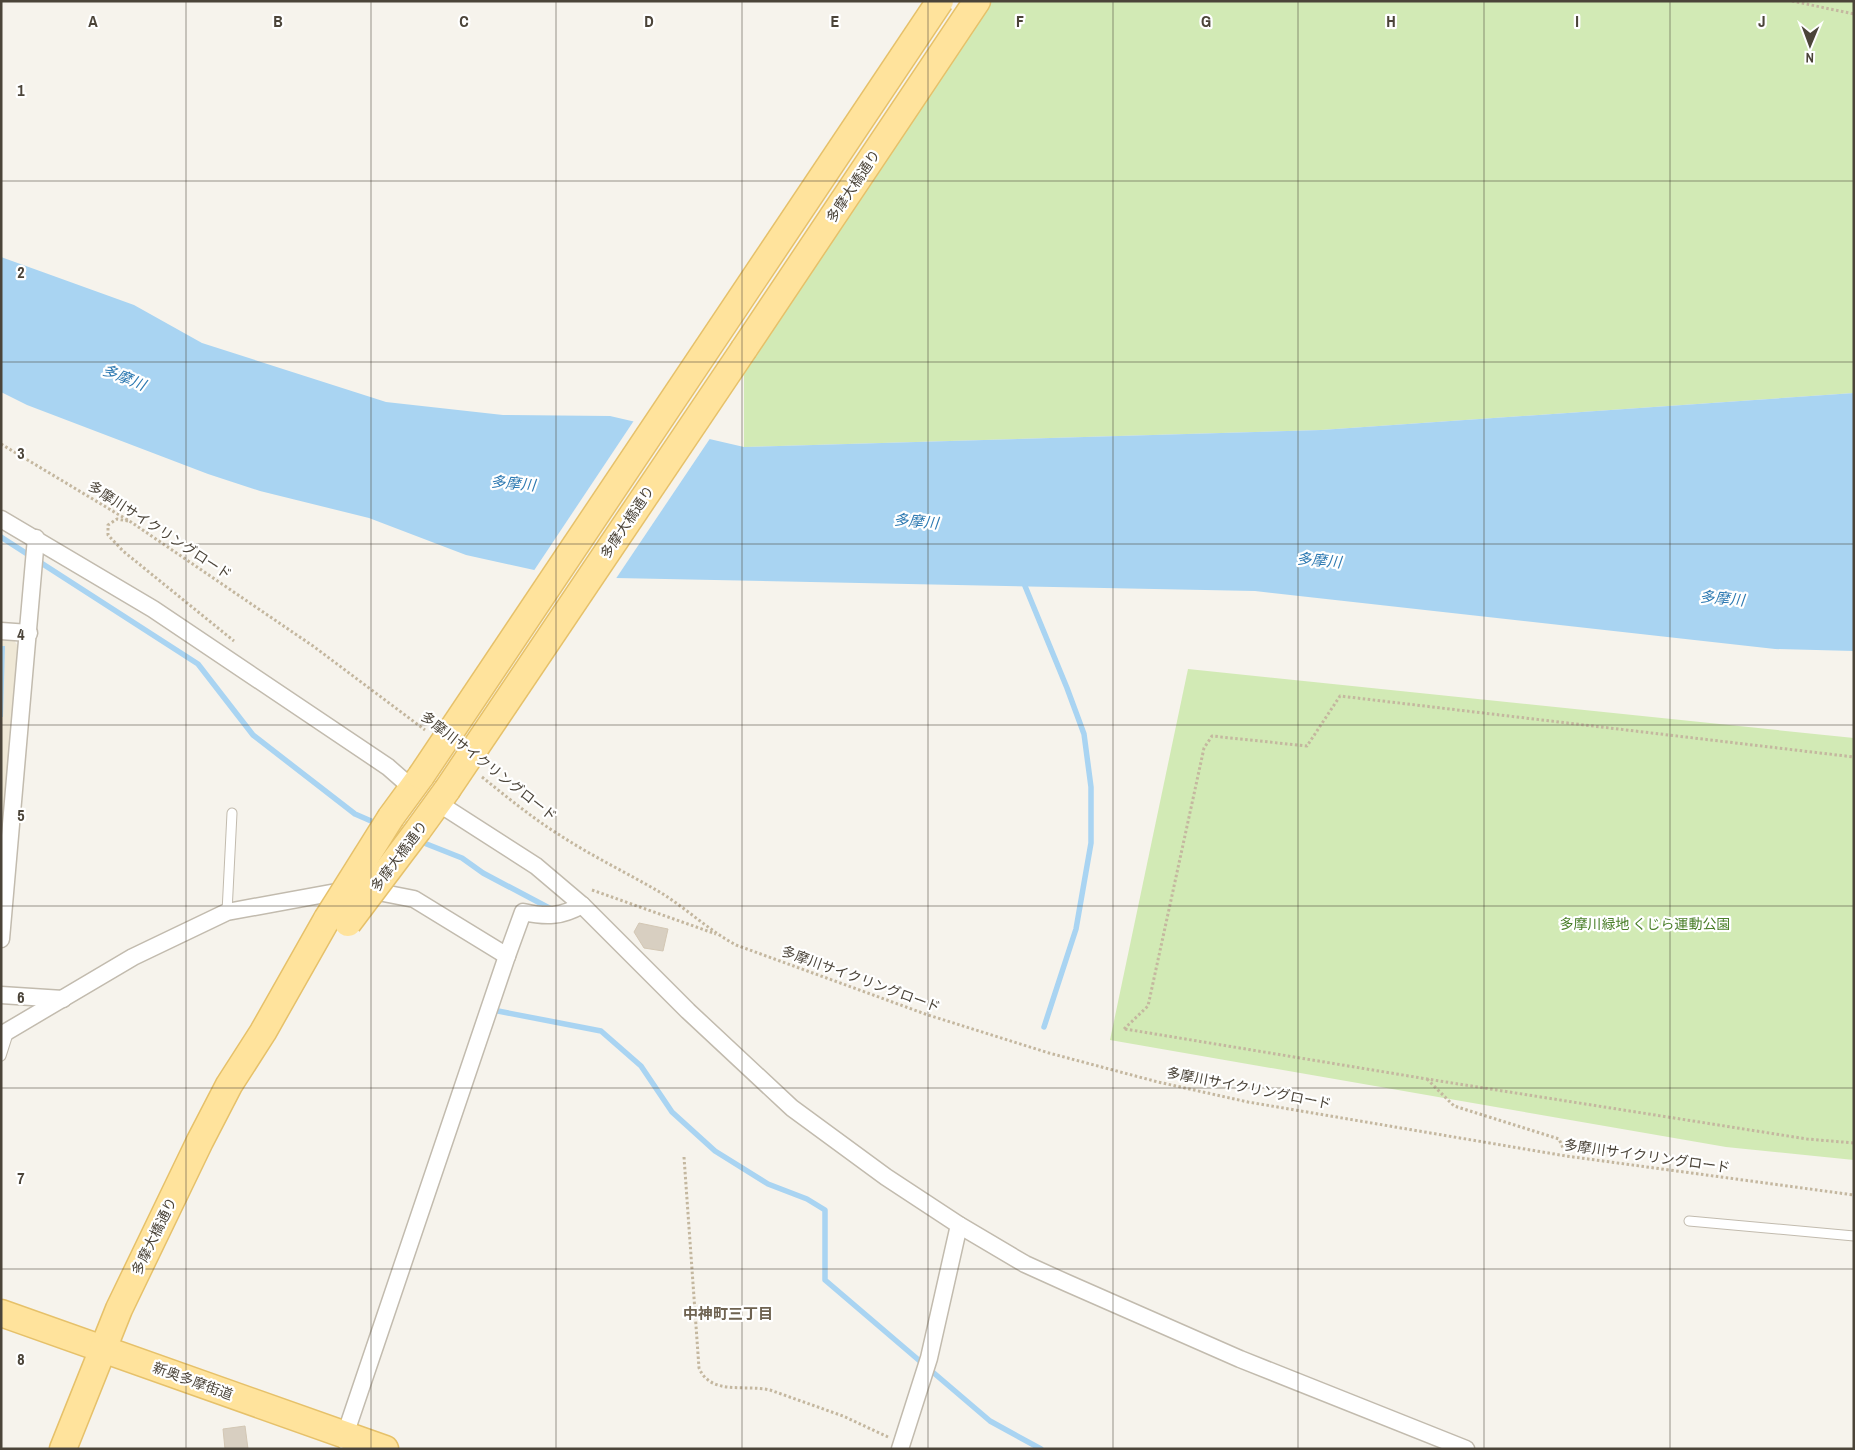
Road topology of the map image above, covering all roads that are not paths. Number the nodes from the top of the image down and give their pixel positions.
1 (940, 1) edge
2 (977, 1) edge
3 (1, 519) edge
4 (36, 544) junction
5 (1, 631) edge
6 (29, 633) junction
7 (416, 782) junction
8 (443, 796) junction
9 (232, 813) dead end
10 (576, 909) junction
11 (227, 912) junction
12 (338, 921) junction
13 (1, 939) edge
14 (507, 956) junction
15 (1, 995) edge
16 (63, 999) junction
17 (5, 1033) edge
18 (1, 1056) edge
19 (1689, 1221) dead end
20 (959, 1225) junction
21 (1854, 1236) edge
22 (1, 1313) edge
23 (104, 1349) junction
24 (346, 1442) edge
25 (901, 1446) edge
26 (63, 1449) edge
27 (385, 1449) edge
28 (1466, 1449) edge

1 - 7 main road, 多摩大橋通り, bridge
2 - 8 main road, 多摩大橋通り, bridge
3 - 4 street
4 - 6 street
4 - 7 street
5 - 6 street
6 - 13 street
7 - 12 main road, 多摩大橋通り, bridge
8 - 10 street
8 - 12 main road, 多摩大橋通り, bridge
9 - 11 lane
10 - 14 street
10 - 20 street
11 - 14 street
11 - 16 street
12 - 23 main road, 多摩大橋通り
14 - 24 street
15 - 16 street
16 - 17 street
17 - 18 lane
19 - 21 lane
20 - 25 street
20 - 28 street
22 - 23 main road, 新奥多摩街道
23 - 24 main road, 新奥多摩街道
23 - 26 main road, 多摩大橋通り
24 - 27 main road, 新奥多摩街道

